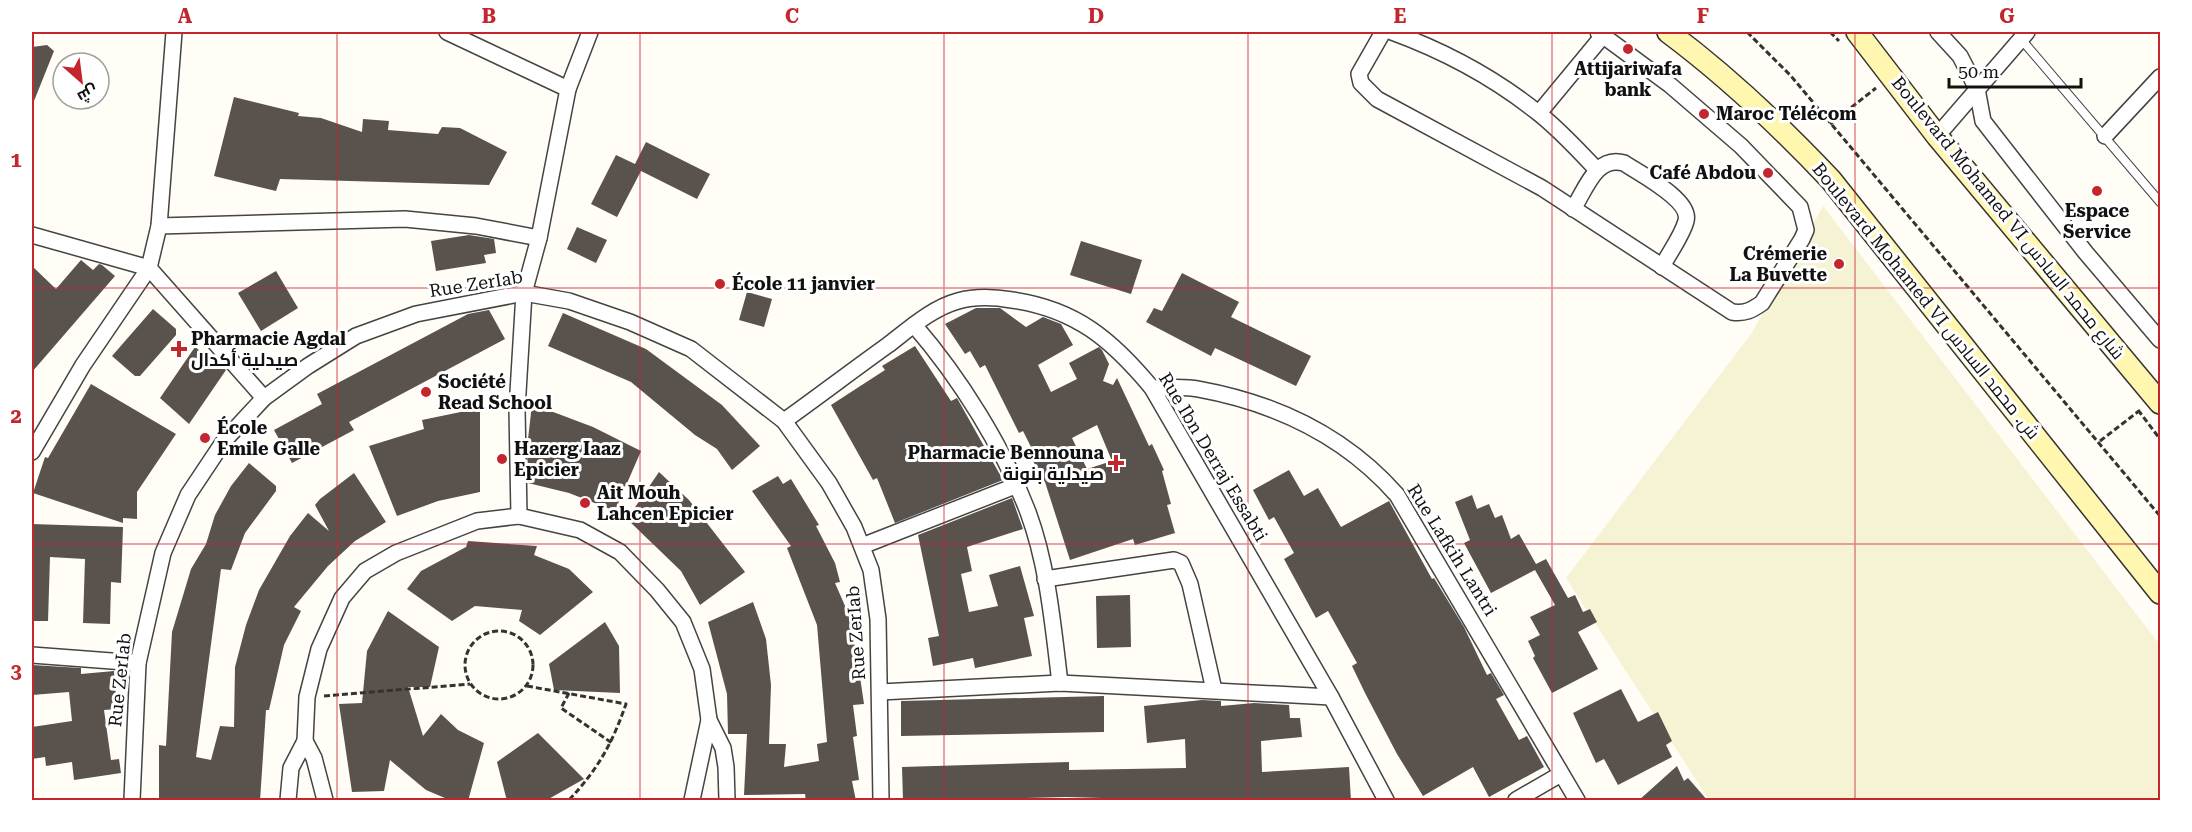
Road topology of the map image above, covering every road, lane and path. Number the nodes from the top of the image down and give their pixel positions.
1 (174, 32) edge
2 (447, 32) edge
3 (590, 32) edge
4 (1383, 32) edge
5 (1392, 32) edge
6 (1602, 32) edge
7 (1668, 32) edge
8 (1747, 32) edge
9 (1857, 32) edge
10 (1938, 32) edge
11 (2024, 35) edge
12 (2160, 77) edge
13 (1877, 86) dead end
14 (568, 89) junction
15 (1977, 89) junction
16 (1539, 113) junction
17 (1830, 124) junction
18 (1937, 136) junction
19 (2105, 136) junction
20 (1597, 170) junction
21 (2160, 202) edge
22 (1573, 209) junction
23 (159, 226) junction
24 (32, 235) edge
25 (539, 238) junction
26 (149, 267) junction
27 (1662, 267) junction
28 (524, 293) junction
29 (914, 325) junction
30 (2160, 340) edge
31 (1152, 388) junction
32 (264, 398) junction
33 (2160, 403) edge
34 (2139, 411) dead end
35 (784, 421) junction
36 (2100, 441) junction
37 (32, 452) edge
38 (1015, 486) junction
39 (519, 516) junction
40 (2160, 516) edge
41 (862, 546) junction
42 (1046, 579) junction
43 (2160, 593) edge
44 (32, 655) edge
45 (138, 663) junction
46 (1060, 682) junction
47 (470, 684) junction
48 (527, 686) junction
49 (1214, 690) junction
50 (880, 692) junction
51 (569, 693) junction
52 (307, 697) junction
53 (1331, 697) junction
54 (709, 720) junction
55 (305, 741) junction
56 (612, 743) junction
57 (1562, 774) junction
58 (130, 799) edge
59 (288, 801) edge
60 (326, 801) edge
61 (569, 801) edge
62 (692, 801) edge
63 (727, 801) edge
64 (881, 801) edge
65 (1386, 801) edge
66 (1516, 801) edge
67 (1577, 801) edge

1 - 23 street
2 - 14 street
3 - 14 street
4 - 22 street
5 - 16 street
6 - 16 street
6 - 27 street
7 - 43 main road, Boulevard Mohamed VI ش. محمد السادس
8 - 17 path
9 - 18 main road, Boulevard Mohamed VI شارع محمد السادس
10 - 15 street
11 - 15 street
11 - 19 lane
12 - 19 street
13 - 17 path
14 - 25 street
15 - 18 street
15 - 30 street
16 - 20 street
17 - 36 path
18 - 33 main road, Boulevard Mohamed VI شارع محمد السادس
19 - 21 lane
20 - 22 street
20 - 27 street
22 - 27 street
23 - 25 street
23 - 26 street
24 - 26 street
25 - 28 street
26 - 32 street
26 - 37 street
28 - 32 street, Rue ZerIab
28 - 35 street, Rue ZerIab
28 - 39 street
29 - 31 street, Rue Ibn Derraj Essabti
29 - 35 street, Rue Ibn Derraj Essabti
29 - 38 street
31 - 53 street, Rue Ibn Derraj Essabti
31 - 57 street, Rue Lafkih Lantri
32 - 45 street, Rue ZerIab
34 - 36 path
35 - 41 street, Rue ZerIab
36 - 40 path
38 - 41 street
38 - 42 street
39 - 52 street
39 - 54 street
41 - 50 street, Rue ZerIab
42 - 46 street
42 - 49 street
44 - 45 street
45 - 58 street, Rue ZerIab
46 - 49 street
46 - 50 street
47 - 48 path
47 - 48 path
47 - 52 path
48 - 51 path
49 - 53 street
50 - 64 street, Rue ZerIab
51 - 56 path
51 - 56 path
52 - 55 street
53 - 65 street, Rue Ibn Derraj Essabti
54 - 62 street
54 - 63 street
55 - 59 street
55 - 60 street
56 - 61 path
57 - 66 street
57 - 67 street, Rue Lafkih Lantri

